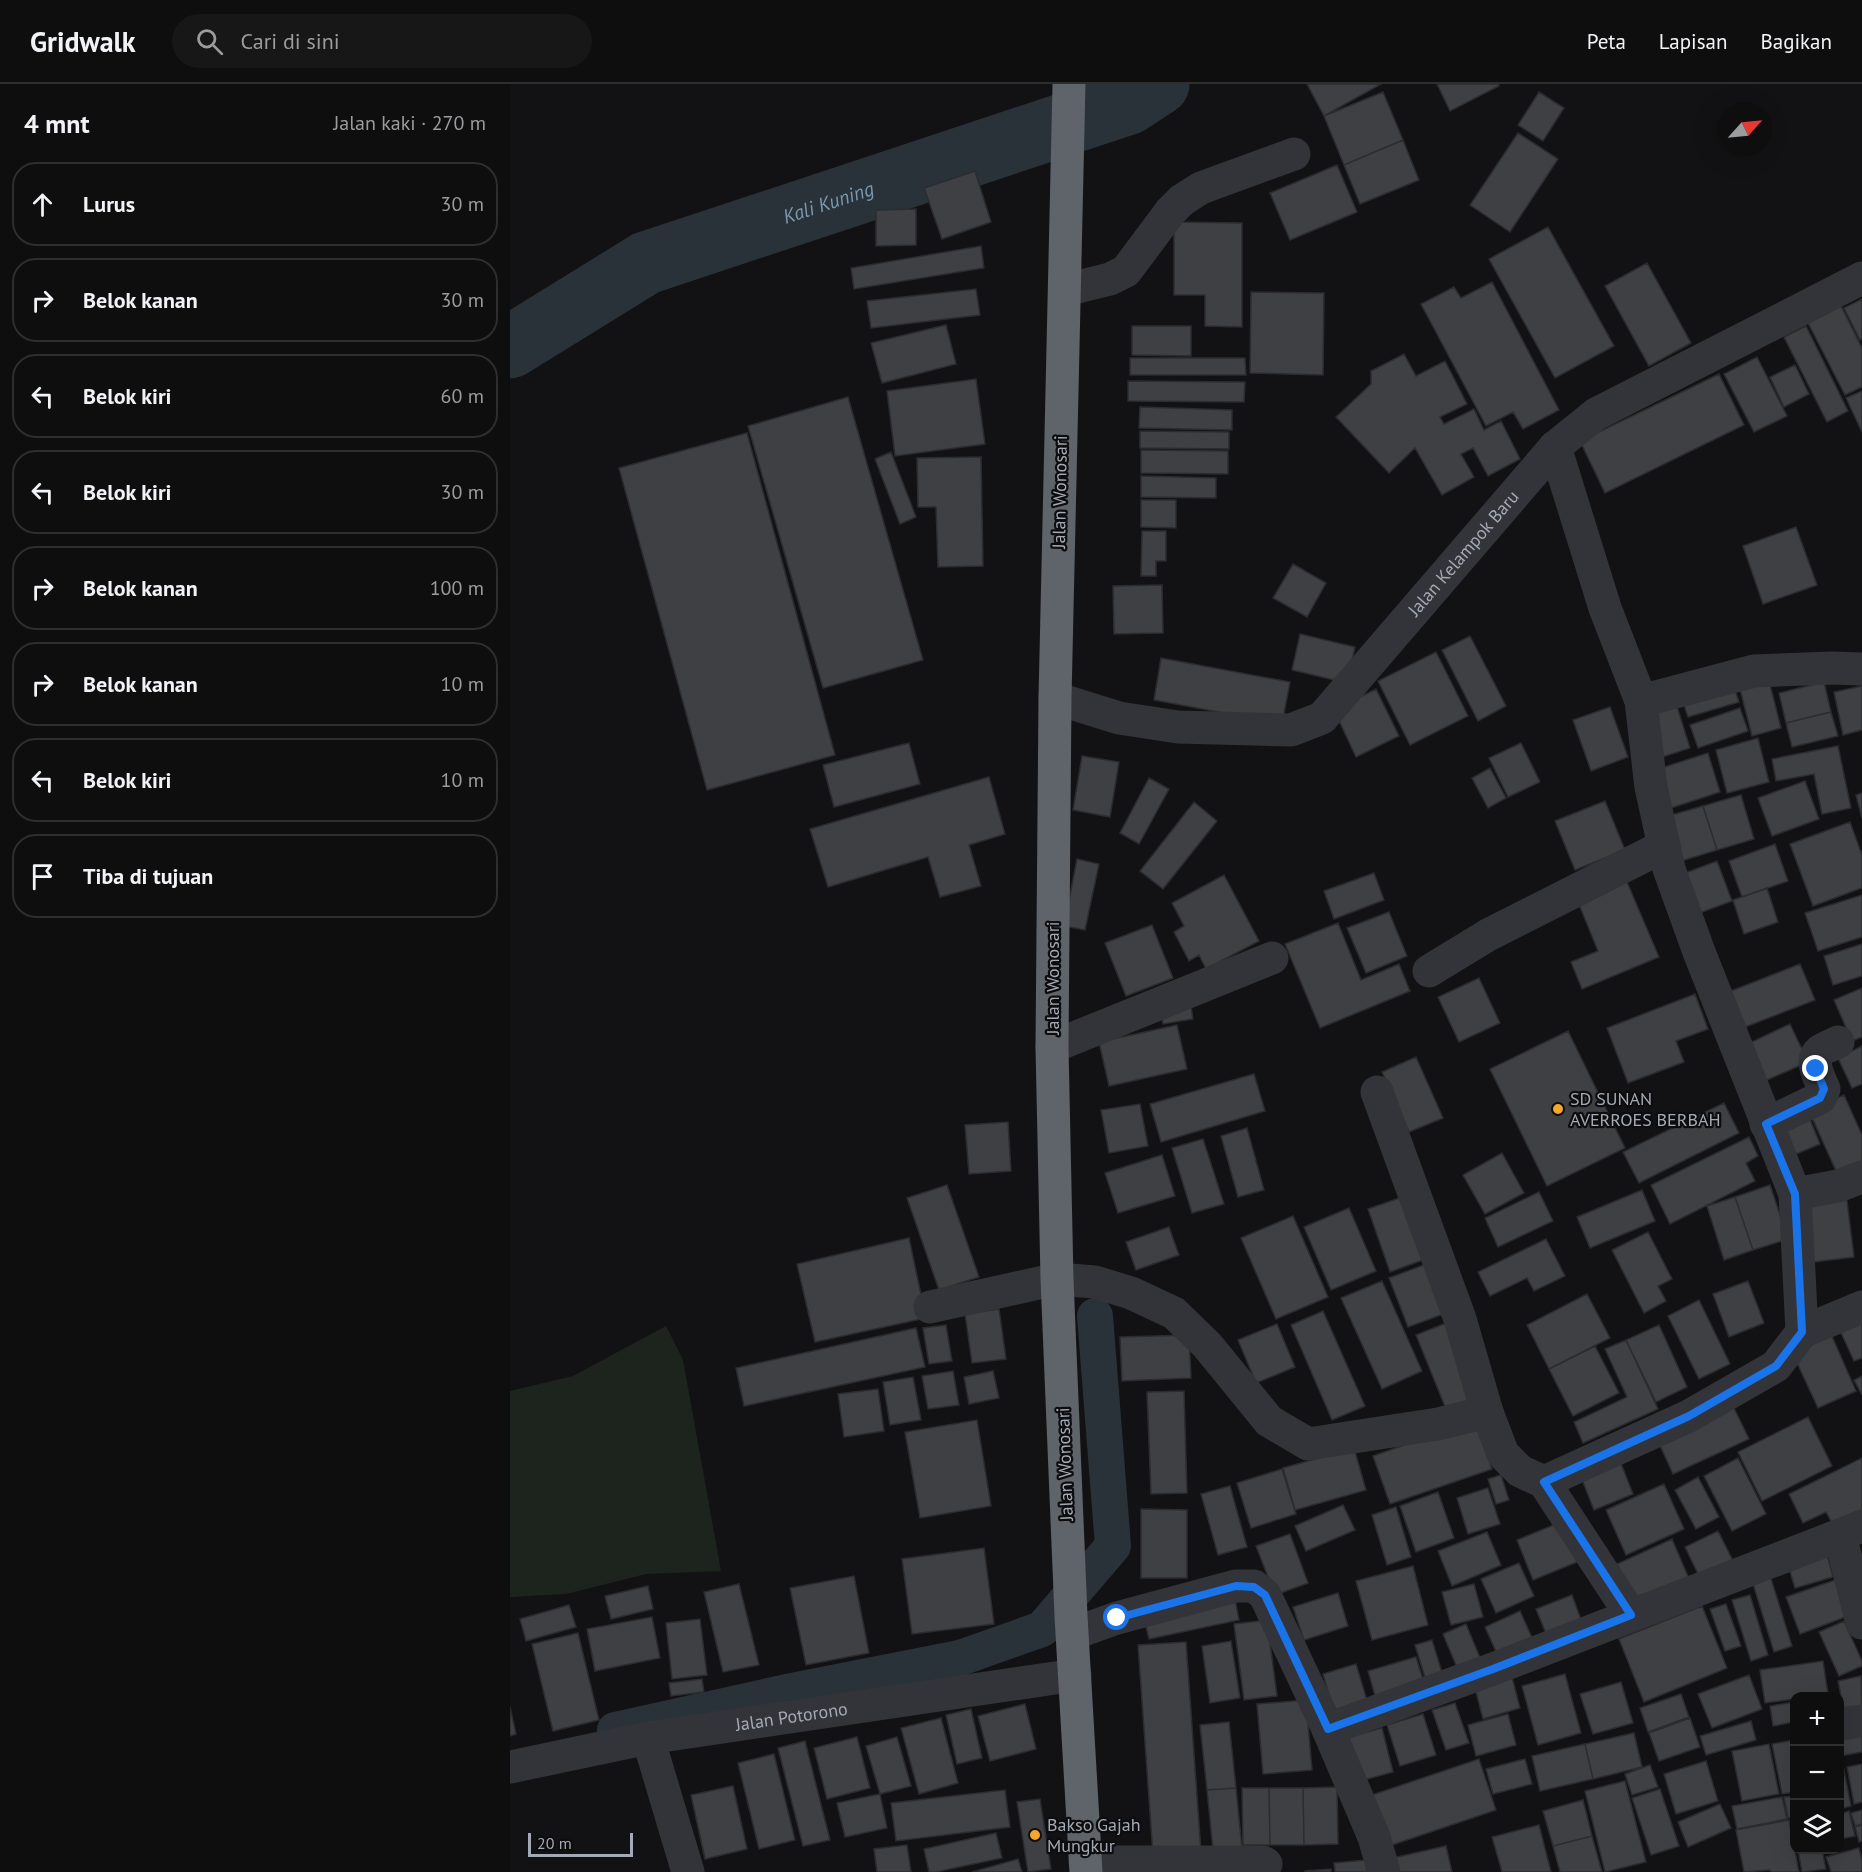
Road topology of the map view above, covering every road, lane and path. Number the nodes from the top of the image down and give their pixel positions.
1 (1069, 84) edge
2 (1294, 154) dead end
3 (1862, 278) edge
4 (1065, 290) junction
5 (1555, 447) junction
6 (1862, 669) edge
7 (1055, 698) junction
8 (1641, 701) junction
9 (1664, 846) junction
10 (1272, 958) dead end
11 (1429, 970) dead end
12 (1838, 1042) dead end
13 (1052, 1047) junction
14 (1377, 1092) dead end
15 (1766, 1124) junction
16 (1862, 1177) edge
17 (1795, 1194) junction
18 (1057, 1279) junction
19 (930, 1307) dead end
20 (1862, 1307) edge
21 (1802, 1332) junction
22 (1487, 1412) junction
23 (1544, 1482) junction
24 (1851, 1530) edge
25 (1631, 1615) junction
26 (1862, 1623) edge
27 (1072, 1625) junction
28 (1075, 1675) junction
29 (1862, 1720) edge
30 (1844, 1723) edge
31 (1328, 1729) junction
32 (648, 1738) junction
33 (510, 1767) edge
34 (1266, 1864) dead end
35 (1085, 1867) edge
36 (688, 1872) edge
37 (1384, 1872) edge

1 - 4 highway, Jalan Wonosari
2 - 4 street
3 - 5 street, Jalan Kelampok Baru
4 - 7 highway, Jalan Wonosari
5 - 7 street, Jalan Kelampok Baru
5 - 8 street
6 - 8 street
7 - 13 highway, Jalan Wonosari
8 - 9 street
9 - 11 street
9 - 15 street
10 - 13 street
12 - 15 street
13 - 18 highway, Jalan Wonosari
14 - 22 street
15 - 17 street
16 - 17 street
17 - 21 street
18 - 19 street
18 - 22 street
18 - 27 highway, Jalan Wonosari
20 - 21 street
21 - 23 street
22 - 23 street
23 - 25 street
24 - 25 street
24 - 26 street
25 - 31 street
27 - 28 highway, Jalan Wonosari
27 - 31 street
28 - 32 street, Jalan Potorono
28 - 35 highway, Jalan Wonosari
29 - 30 street
31 - 37 street
32 - 33 street, Jalan Potorono
32 - 36 street
34 - 35 street

